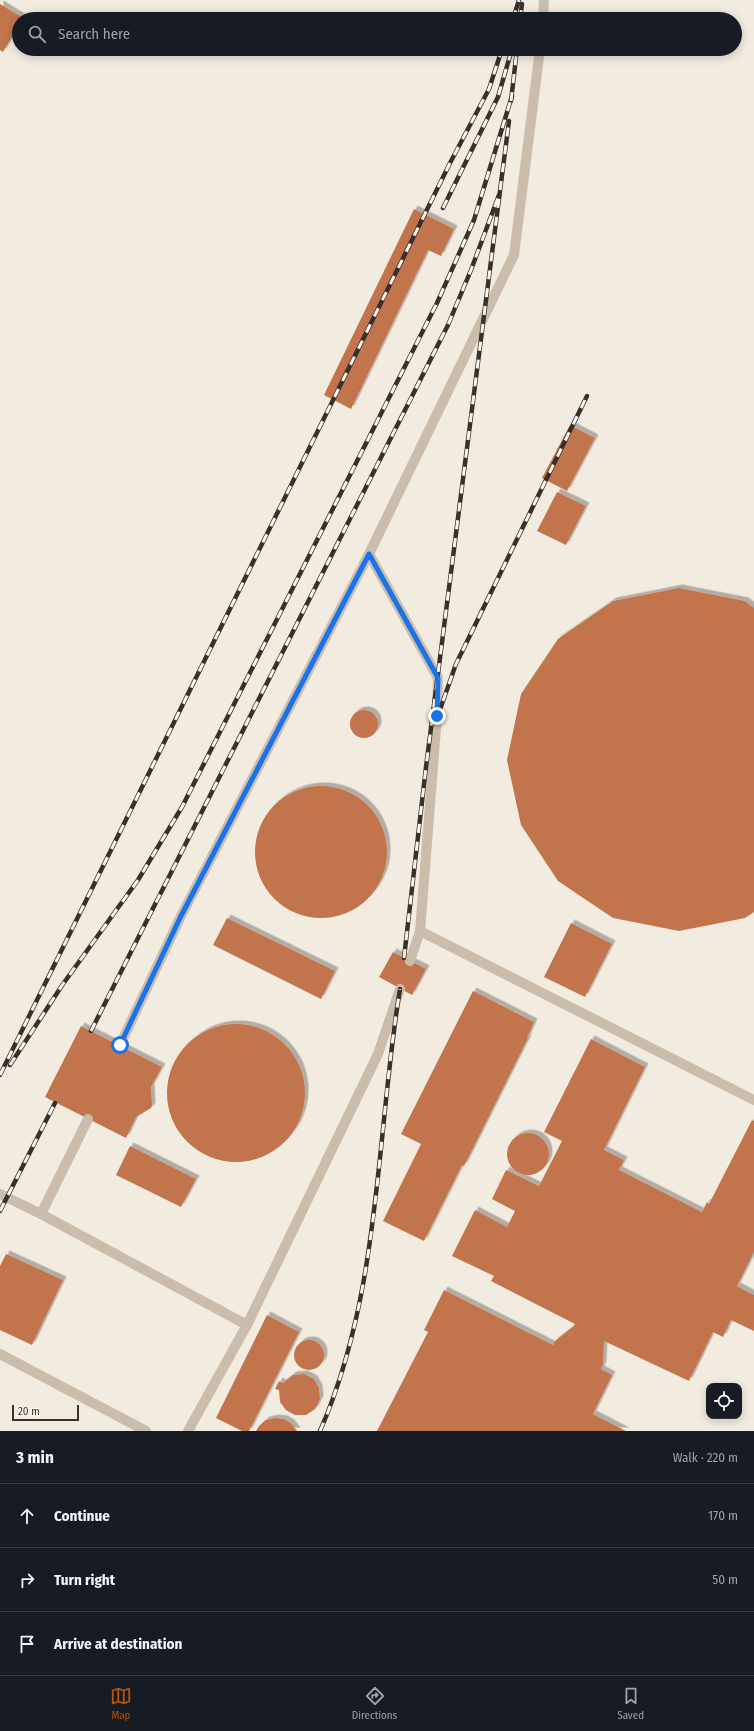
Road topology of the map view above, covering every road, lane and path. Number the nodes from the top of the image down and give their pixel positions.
1 (544, 0) edge
2 (543, 12) edge
3 (539, 56) edge
4 (369, 554) junction
5 (420, 931) junction
6 (410, 961) dead end
7 (400, 988) dead end
8 (120, 1045) dead end
9 (754, 1100) edge
10 (88, 1119) dead end
11 (0, 1194) edge
12 (40, 1214) junction
13 (247, 1325) junction
14 (0, 1354) edge
15 (146, 1431) edge
16 (188, 1431) edge

1 - 2 lane
3 - 4 lane
4 - 5 lane
4 - 8 lane
5 - 6 lane
5 - 9 lane
7 - 13 lane
10 - 12 lane
11 - 12 lane
12 - 13 lane
13 - 16 lane
14 - 15 lane

